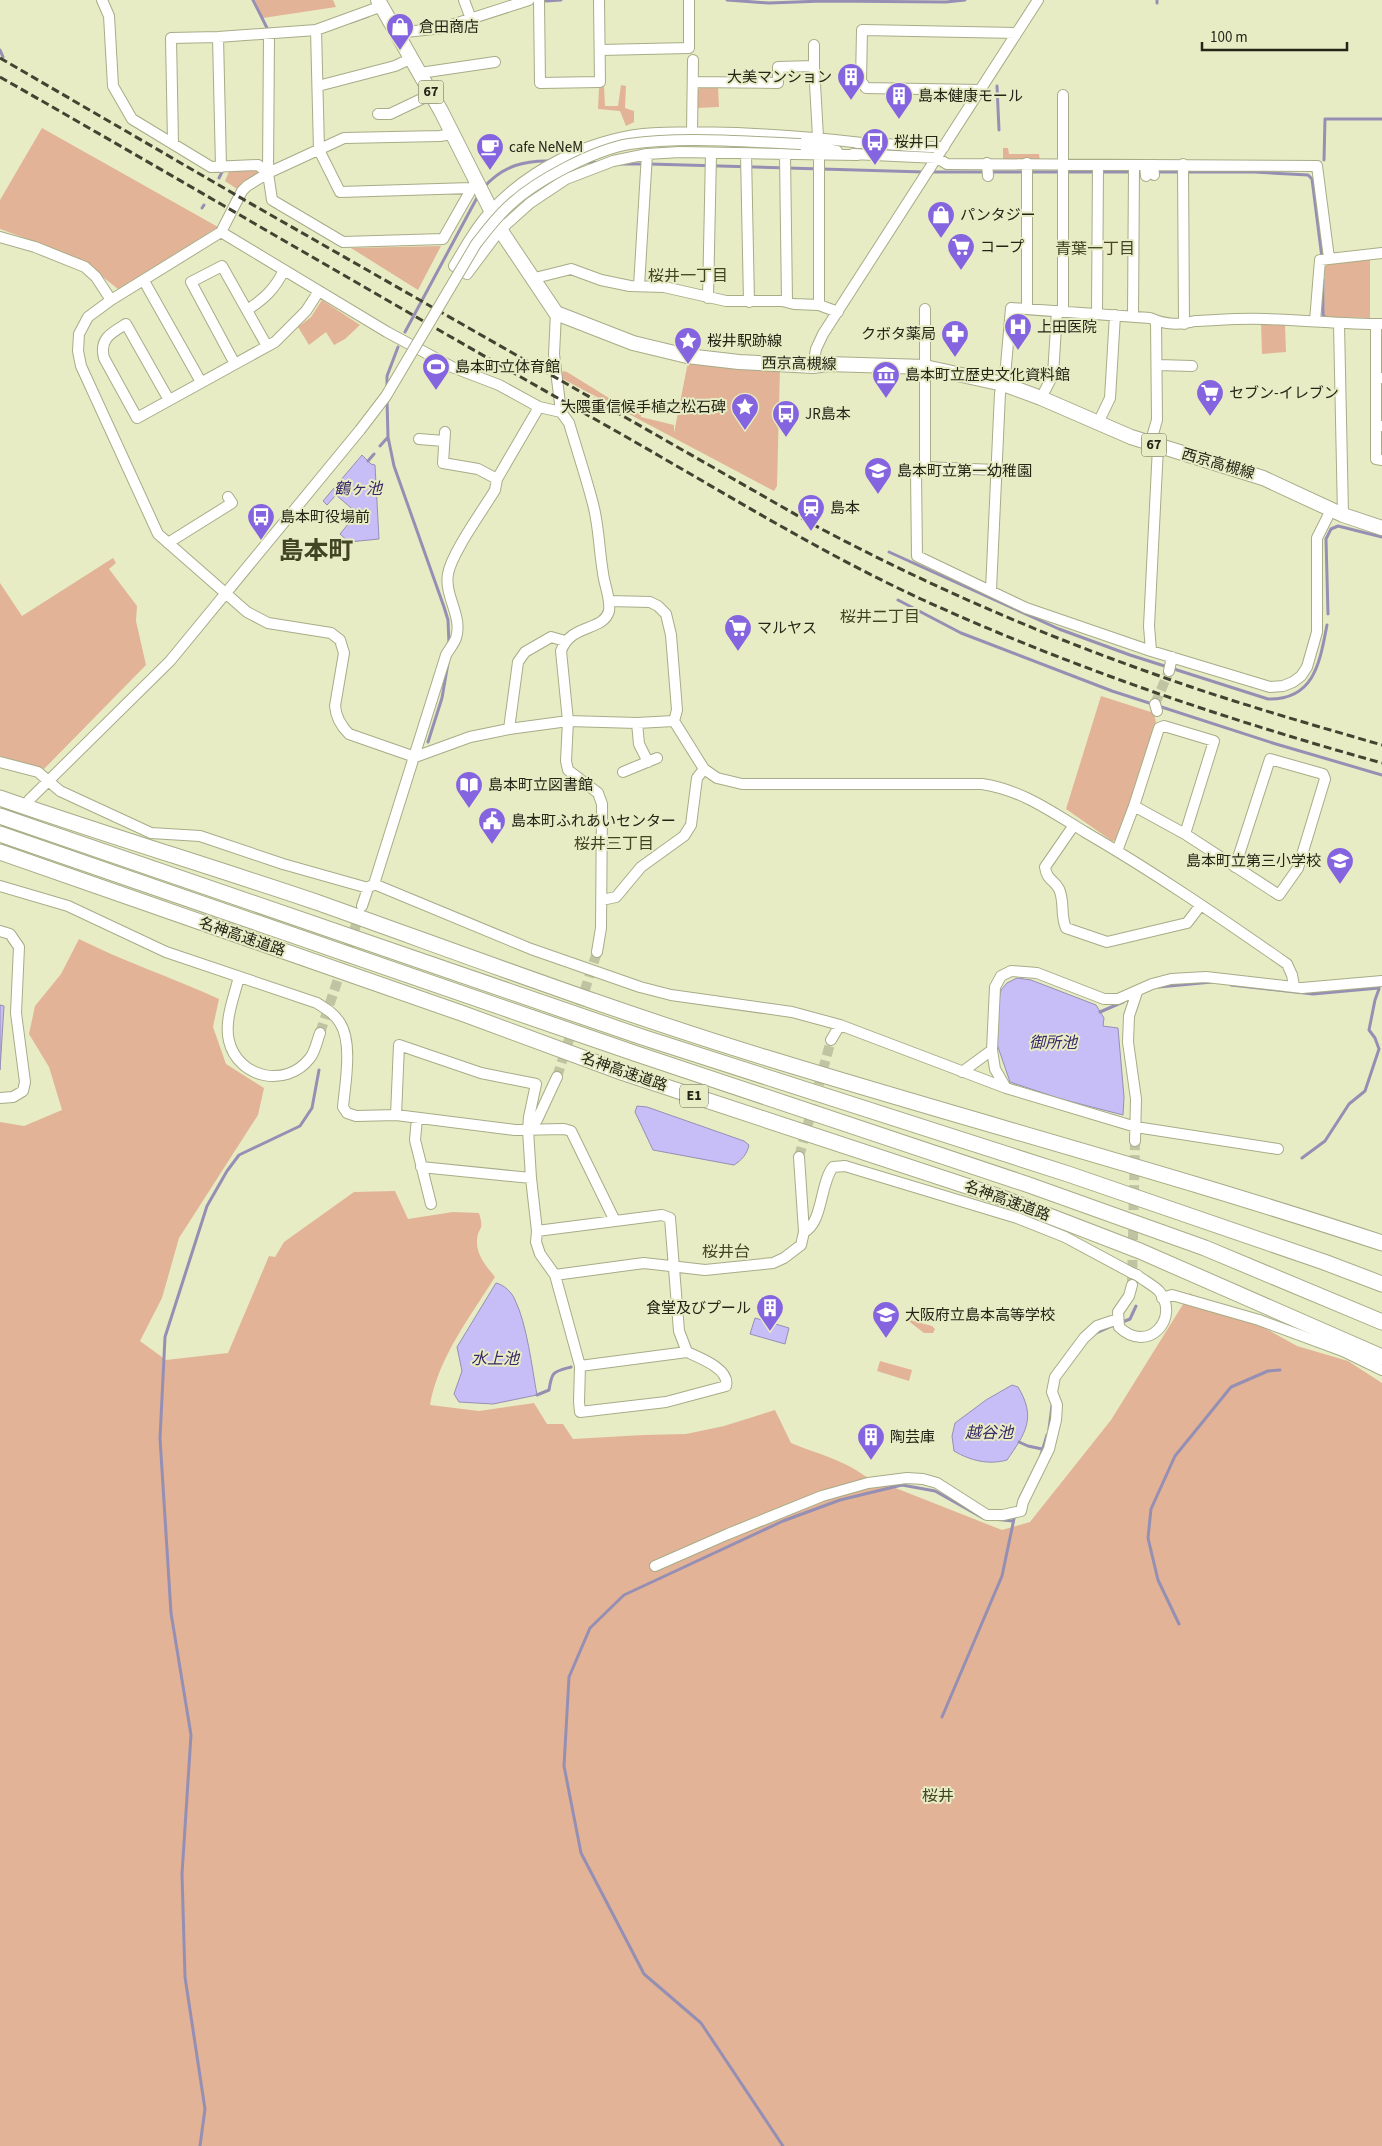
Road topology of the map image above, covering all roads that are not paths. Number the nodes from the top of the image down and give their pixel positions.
1 (102, 0) edge
2 (464, 0) edge
3 (529, 0) edge
4 (539, 0) edge
5 (599, 0) edge
6 (689, 0) edge
7 (1038, 0) edge
8 (380, 3) edge
9 (471, 19) junction
10 (316, 30) junction
11 (397, 33) junction
12 (1017, 33) junction
13 (269, 34) junction
14 (218, 37) junction
15 (814, 45) dead end
16 (600, 50) junction
17 (412, 58) junction
18 (694, 60) dead end
19 (495, 62) dead end
20 (814, 66) junction
21 (420, 73) junction
22 (693, 82) junction
23 (318, 86) junction
24 (980, 90) junction
25 (432, 94) junction
26 (1062, 95) dead end
27 (378, 114) dead end
28 (692, 132) junction
29 (452, 134) junction
30 (818, 137) junction
31 (172, 143) junction
32 (862, 143) junction
33 (801, 144) junction
34 (944, 147) junction
35 (319, 150) junction
36 (711, 153) junction
37 (647, 154) junction
38 (746, 154) junction
39 (785, 155) junction
40 (819, 155) junction
41 (858, 155) junction
42 (937, 158) junction
43 (1183, 164) junction
44 (1027, 165) junction
45 (1098, 165) junction
46 (1062, 166) junction
47 (1134, 166) junction
48 (221, 167) junction
49 (268, 173) junction
50 (478, 188) junction
51 (491, 211) junction
52 (500, 230) junction
53 (221, 232) junction
54 (0, 237) edge
55 (1382, 253) edge
56 (1325, 259) junction
57 (284, 270) junction
58 (531, 279) junction
59 (144, 281) junction
60 (639, 286) junction
61 (319, 291) junction
62 (708, 298) junction
63 (111, 300) junction
64 (749, 302) junction
65 (786, 302) junction
66 (820, 305) junction
67 (1027, 308) junction
68 (925, 309) dead end
69 (247, 310) junction
70 (1060, 311) junction
71 (838, 312) junction
72 (556, 313) junction
73 (1097, 314) junction
74 (1115, 315) junction
75 (1134, 317) junction
76 (1156, 320) junction
77 (1316, 321) junction
78 (1184, 324) junction
79 (1339, 324) junction
80 (1379, 324) edge
81 (267, 346) junction
82 (235, 364) junction
83 (1158, 365) junction
84 (813, 366) junction
85 (1192, 366) dead end
86 (925, 367) junction
87 (1379, 378) edge
88 (201, 382) junction
89 (1003, 384) junction
90 (1041, 398) junction
91 (169, 400) junction
92 (539, 407) junction
93 (561, 412) junction
94 (1098, 423) junction
95 (1379, 426) edge
96 (419, 439) dead end
97 (1154, 445) junction
98 (1382, 460) edge
99 (925, 468) junction
100 (996, 470) junction
101 (497, 479) junction
102 (232, 503) dead end
103 (1337, 512) junction
104 (1382, 528) edge
105 (168, 543) junction
106 (991, 590) junction
107 (226, 594) junction
108 (609, 601) junction
109 (565, 641) junction
110 (1151, 651) junction
111 (1172, 657) junction
112 (1169, 670) tunnel mouth
113 (568, 721) junction
114 (674, 721) junction
115 (637, 723) junction
116 (509, 729) junction
117 (415, 757) junction
118 (0, 762) edge
119 (704, 769) junction
120 (622, 772) dead end
121 (48, 782) junction
122 (0, 798) edge
123 (29, 800) dead end
124 (1134, 806) junction
125 (0, 816) edge
126 (1074, 825) junction
127 (0, 834) edge
128 (1185, 834) junction
129 (1117, 850) junction
130 (0, 852) edge
131 (1235, 867) junction
132 (0, 886) edge
133 (371, 886) junction
134 (602, 900) junction
135 (362, 906) tunnel mouth
136 (1200, 906) junction
137 (0, 931) edge
138 (597, 952) tunnel mouth
139 (239, 977) junction
140 (1379, 981) edge
141 (1294, 986) junction
142 (1136, 995) junction
143 (840, 1025) junction
144 (320, 1033) tunnel mouth
145 (831, 1040) tunnel mouth
146 (992, 1050) junction
147 (962, 1072) junction
148 (557, 1077) tunnel mouth
149 (1006, 1088) junction
150 (0, 1098) edge
151 (396, 1115) junction
152 (417, 1118) junction
153 (1138, 1128) junction
154 (528, 1130) junction
155 (1135, 1141) tunnel mouth
156 (1278, 1149) dead end
157 (799, 1156) tunnel mouth
158 (421, 1167) junction
159 (531, 1178) junction
160 (431, 1204) dead end
161 (615, 1221) junction
162 (537, 1231) junction
163 (804, 1232) junction
164 (1382, 1243) edge
165 (674, 1266) junction
166 (555, 1275) junction
167 (1133, 1277) junction
168 (1382, 1284) edge
169 (1158, 1292) junction
170 (1118, 1322) junction
171 (1382, 1322) edge
172 (687, 1352) junction
173 (1382, 1357) edge
174 (580, 1366) junction
175 (1382, 1370) edge
176 (655, 1566) dead end

1 - 31 street
2 - 9 street
3 - 9 street
4 - 16 street
5 - 16 street
6 - 16 street
7 - 12 street
8 - 10 street
8 - 11 main road, 67
9 - 11 street
10 - 13 street
10 - 23 street
11 - 17 main road, 67
12 - 24 street
12 - 24 street
13 - 14 street
13 - 49 street
14 - 31 street
14 - 48 street
15 - 20 street
17 - 21 main road, 67
17 - 23 street
18 - 22 street
19 - 21 street
20 - 22 street
20 - 30 street
21 - 25 main road, 67
22 - 28 street
23 - 35 street
24 - 34 street
25 - 27 street
25 - 29 main road, 67
26 - 46 street
28 - 30 street
28 - 51 street
29 - 35 street
29 - 50 main road, 67
30 - 32 street
31 - 48 street
32 - 33 street
32 - 34 street
33 - 41 street
33 - 107 street, bridge
34 - 42 street
35 - 49 street
35 - 50 street
36 - 37 street
36 - 38 street
36 - 62 street
37 - 52 street
37 - 60 street
38 - 39 street
38 - 64 street
39 - 40 street
39 - 65 street
40 - 41 street
40 - 66 street
41 - 42 street
42 - 44 street
42 - 71 street
43 - 47 street
43 - 56 street
43 - 78 street
44 - 46 street
44 - 67 street
45 - 46 street
45 - 47 street
45 - 73 street
46 - 70 street
47 - 75 street
48 - 49 street
49 - 50 street
49 - 53 street
50 - 51 main road, 67
51 - 52 main road, 67
51 - 52 street
52 - 58 main road, 67
53 - 57 street
53 - 59 street
54 - 63 street
55 - 56 street
56 - 77 street
57 - 61 street
57 - 69 street
58 - 60 street
58 - 72 main road, 67
59 - 63 street
59 - 88 street
60 - 62 street
61 - 81 street
61 - 92 street
62 - 64 street
63 - 105 street
64 - 65 street
65 - 66 street
66 - 71 street
67 - 70 street
67 - 89 street
68 - 86 street
69 - 81 street
69 - 82 street
70 - 73 street
70 - 90 street
71 - 84 street
72 - 84 main road, 西京高槻線 / 67
72 - 93 street
73 - 74 street
74 - 75 street
74 - 94 street
75 - 76 street
76 - 78 street
76 - 83 street
77 - 78 street
77 - 79 street
79 - 80 street
79 - 103 street
80 - 87 street
81 - 82 street
82 - 88 street
83 - 85 street
83 - 97 street
84 - 86 main road, 西京高槻線 / 67
86 - 89 main road, 西京高槻線 / 67
86 - 99 street
87 - 95 street
88 - 91 street
89 - 90 main road, 西京高槻線 / 67
89 - 100 street
90 - 94 main road, 西京高槻線 / 67
91 - 91 street
92 - 93 street
92 - 101 street
93 - 108 street
94 - 97 main road, 西京高槻線 / 67
95 - 98 street
96 - 101 street
97 - 103 main road, 西京高槻線 / 67
97 - 110 street
99 - 100 street
99 - 106 street
100 - 106 street
101 - 117 street
102 - 105 street
103 - 104 main road, 西京高槻線 / 67
103 - 111 street
105 - 107 street
106 - 110 street
107 - 117 street
107 - 121 street
108 - 109 street
108 - 114 street
109 - 113 street
109 - 116 street
110 - 111 street
111 - 112 street
113 - 115 street
113 - 116 street
113 - 134 street
114 - 115 street
114 - 119 street
115 - 120 street
116 - 117 street
117 - 133 street
118 - 121 street
119 - 126 street
119 - 134 street
121 - 123 street
121 - 133 street
122 - 164 highway
124 - 128 street
124 - 128 street
124 - 129 street
125 - 168 highway
126 - 129 street
126 - 136 street
127 - 171 highway, 名神高速道路 / E1
128 - 131 street
129 - 136 street
130 - 173 highway, 名神高速道路 / E1
131 - 131 street
132 - 139 street
133 - 135 street
133 - 143 street
134 - 138 street
136 - 141 street
137 - 150 street
139 - 144 street
139 - 151 street
140 - 141 street
141 - 142 street
142 - 146 street
142 - 153 street
143 - 145 street
143 - 147 street
146 - 147 street
146 - 149 street
147 - 149 street
148 - 154 street
149 - 153 street
151 - 152 street
151 - 154 street
152 - 154 street
152 - 158 street
153 - 155 street
153 - 156 street
154 - 159 street
154 - 161 street
157 - 163 street
158 - 159 street
158 - 160 street
159 - 162 street
161 - 162 street
161 - 165 street
162 - 166 street
163 - 165 street
163 - 167 street
165 - 166 street
165 - 172 street
166 - 174 street
167 - 169 street
167 - 170 street
169 - 170 street
169 - 175 street
170 - 176 street
172 - 174 street
172 - 174 street

